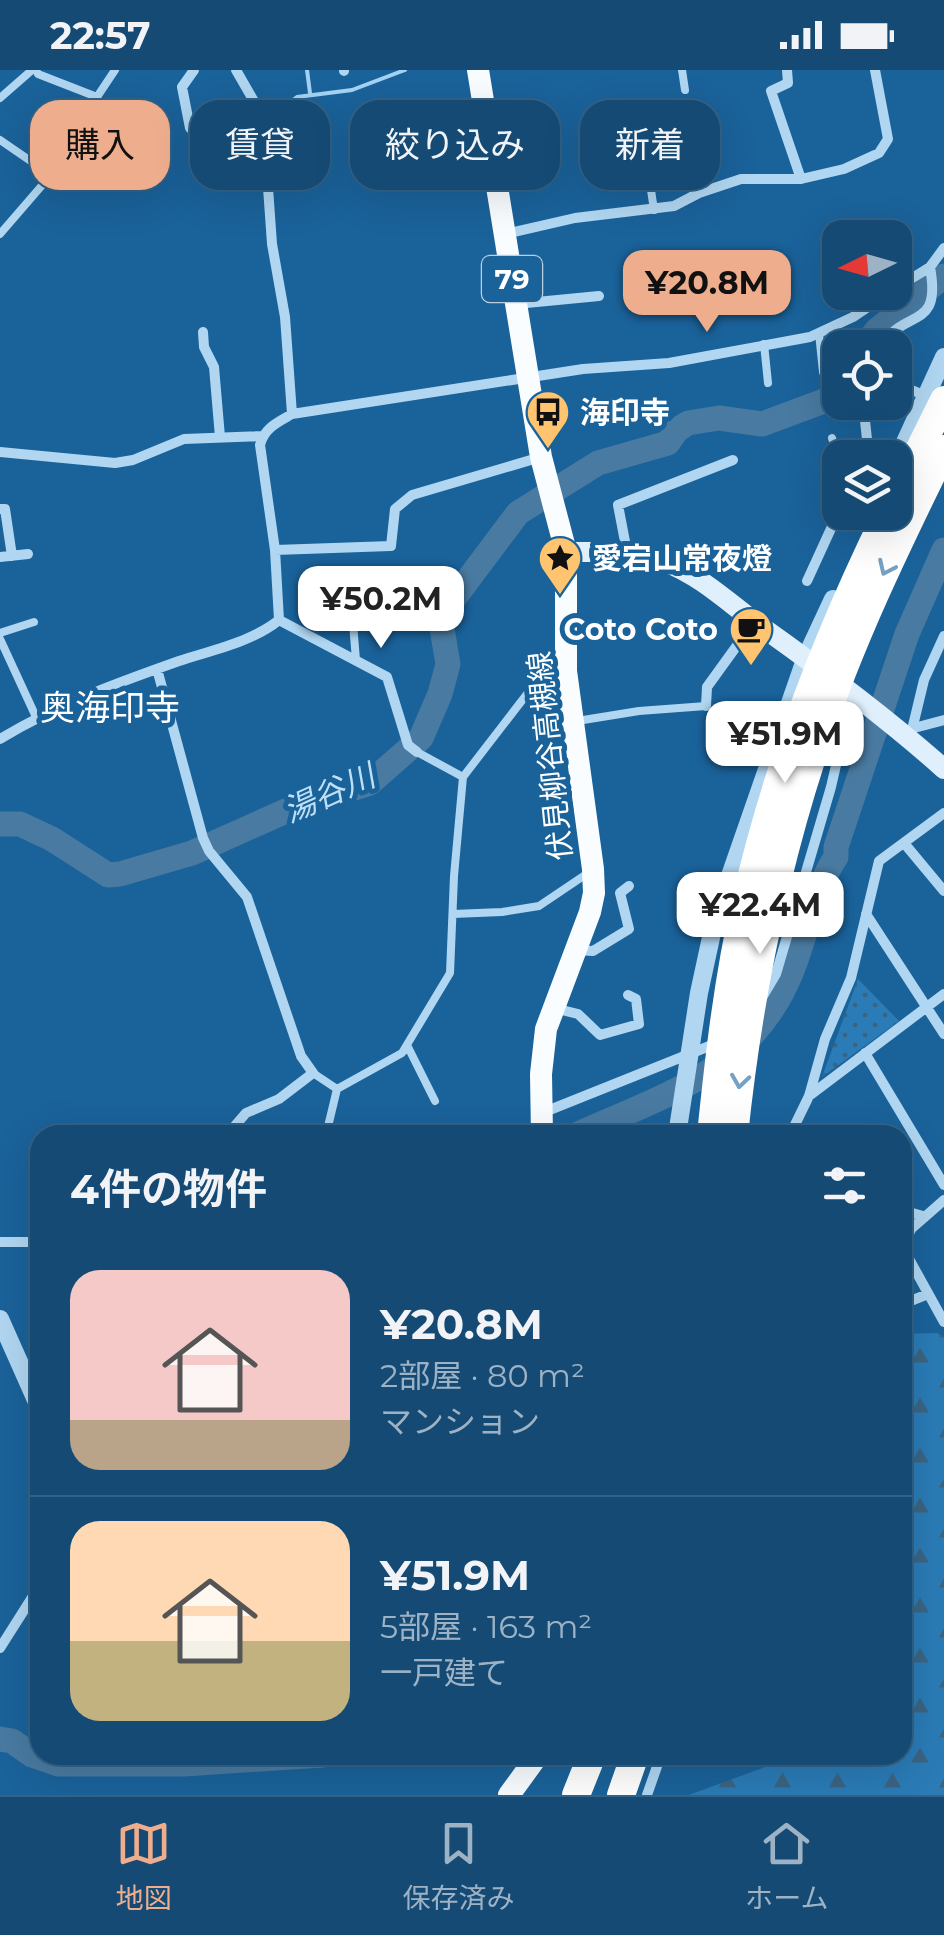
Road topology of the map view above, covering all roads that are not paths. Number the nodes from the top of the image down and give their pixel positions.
1 (34, 70) edge
2 (114, 70) edge
3 (194, 70) edge
4 (236, 70) edge
5 (478, 70) edge
6 (682, 70) edge
7 (787, 70) edge
8 (875, 70) edge
9 (685, 90) dead end
10 (0, 98) edge
11 (98, 98) joint
12 (190, 128) dead end
13 (0, 140) edge
14 (30, 160) edge
15 (800, 179) junction
16 (39, 190) edge
17 (651, 190) edge
18 (693, 190) edge
19 (694, 196) junction
20 (654, 210) junction
21 (0, 234) edge
22 (505, 234) junction
23 (944, 248) edge
24 (930, 267) junction
25 (912, 279) edge
26 (599, 296) dead end
27 (516, 304) junction
28 (864, 310) edge
29 (899, 330) edge
30 (203, 332) dead end
31 (819, 333) junction
32 (764, 344) junction
33 (822, 356) edge
34 (944, 357) edge
35 (528, 378) junction
36 (768, 383) dead end
37 (935, 398) edge
38 (292, 414) junction
39 (262, 436) junction
40 (220, 438) junction
41 (910, 440) edge
42 (944, 450) edge
43 (0, 452) edge
44 (912, 456) edge
45 (541, 457) junction
46 (732, 460) dead end
47 (0, 510) edge
48 (830, 530) edge
49 (865, 530) edge
50 (880, 530) edge
51 (275, 550) junction
52 (566, 552) junction
53 (628, 552) junction
54 (28, 554) dead end
55 (6, 557) edge
56 (806, 582) dead end
57 (352, 599) dead end
58 (279, 620) junction
59 (754, 621) junction
60 (34, 622) dead end
61 (0, 636) edge
62 (944, 636) edge
63 (806, 657) junction
64 (356, 660) junction
65 (157, 669) junction
66 (566, 671) junction
67 (856, 699) junction
68 (706, 706) joint
69 (36, 717) junction
70 (944, 720) edge
71 (575, 721) junction
72 (908, 732) junction
73 (0, 739) edge
74 (413, 748) joint
75 (944, 770) edge
76 (463, 777) junction
77 (944, 813) edge
78 (904, 843) junction
79 (594, 869) junction
80 (629, 886) dead end
81 (944, 892) edge
82 (453, 914) junction
83 (866, 914) junction
84 (576, 950) junction
85 (944, 994) edge
86 (628, 995) dead end
87 (928, 1006) junction
88 (553, 1008) junction
89 (944, 1034) edge
90 (407, 1045) junction
91 (865, 1053) junction
92 (688, 1056) junction
93 (313, 1073) junction
94 (337, 1089) junction
95 (809, 1096) junction
96 (435, 1101) dead end
97 (542, 1122) edge
98 (235, 1125) edge
99 (328, 1125) edge
100 (679, 1125) edge
101 (711, 1125) edge
102 (735, 1125) edge
103 (794, 1125) edge
104 (908, 1125) edge
105 (912, 1132) edge
106 (944, 1185) edge
107 (944, 1200) edge
108 (912, 1213) edge
109 (923, 1216) junction
110 (912, 1228) edge
111 (0, 1242) edge
112 (30, 1242) edge
113 (912, 1265) edge
114 (928, 1294) junction
115 (912, 1298) edge
116 (0, 1319) edge
117 (944, 1322) edge
118 (30, 1378) edge
119 (30, 1601) edge
120 (0, 1648) edge
121 (530, 1765) edge
122 (588, 1765) edge
123 (631, 1765) edge
124 (657, 1765) edge
125 (508, 1795) edge
126 (576, 1795) edge
127 (620, 1795) edge
128 (646, 1795) edge

1 - 10 lane
1 - 11 lane
2 - 11 lane
3 - 12 street
4 - 38 street
5 - 22 main road, 伏見柳谷高槻線 / 79
6 - 9 lane
7 - 15 street
8 - 15 street
13 - 14 lane
15 - 19 street
16 - 21 lane
17 - 20 lane
18 - 19 lane
19 - 20 street
20 - 22 street
22 - 27 main road, 伏見柳谷高槻線 / 79
23 - 24 street
24 - 25 street
24 - 29 street
26 - 27 street
27 - 35 main road, 伏見柳谷高槻線 / 79
28 - 31 street
30 - 40 street
31 - 32 street
31 - 33 lane
32 - 35 street
32 - 36 lane
34 - 37 street
35 - 38 street
35 - 45 main road, 伏見柳谷高槻線 / 79
37 - 41 street
37 - 44 highway
38 - 39 street
39 - 40 street
39 - 51 street
40 - 43 street
42 -> 102 highway, bridge
45 - 51 street
45 - 52 main road, 伏見柳谷高槻線 / 79
46 - 53 street
47 - 55 street
48 - 56 street
49 - 63 street
50 - 101 highway, bridge
51 - 58 street
52 - 53 main road
52 - 66 main road, 伏見柳谷高槻線 / 79
53 - 59 main road
54 - 55 street
57 - 64 lane
58 - 64 street
58 - 65 street
59 - 63 main road
59 - 68 street
60 - 61 lane
61 - 69 lane
62 - 72 street
63 - 67 main road
63 - 92 street
64 - 74 street
65 - 69 street
65 - 93 street
66 - 71 main road, 伏見柳谷高槻線 / 79
66 - 76 lane
67 - 72 main road
67 - 92 street
68 - 71 lane
69 - 73 street
70 - 72 street
71 - 79 main road, 伏見柳谷高槻線 / 79
72 - 75 main road
74 - 76 lane
76 - 82 lane
77 - 78 street
78 - 81 street
78 - 83 street
79 - 82 lane
79 - 84 main road, 伏見柳谷高槻線 / 79
80 - 84 street
82 - 90 lane
83 - 87 street
83 - 95 street
84 - 88 main road, 伏見柳谷高槻線 / 79
85 - 87 street
86 - 88 street
87 - 89 street
87 - 91 street
88 - 97 main road, 伏見柳谷高槻線 / 79
90 - 94 lane
90 - 96 lane
91 - 95 street
91 - 104 street
92 - 97 street
92 - 100 street
93 - 94 lane
93 - 98 street
94 - 99 lane
95 - 103 street
105 - 106 street
107 - 109 street
108 - 109 street
109 - 110 street
111 - 112 street
113 - 114 street
114 - 115 street
114 - 117 street
116 - 118 street
119 - 120 street
121 - 125 main road
122 - 126 highway
123 - 127 highway
124 - 128 street

